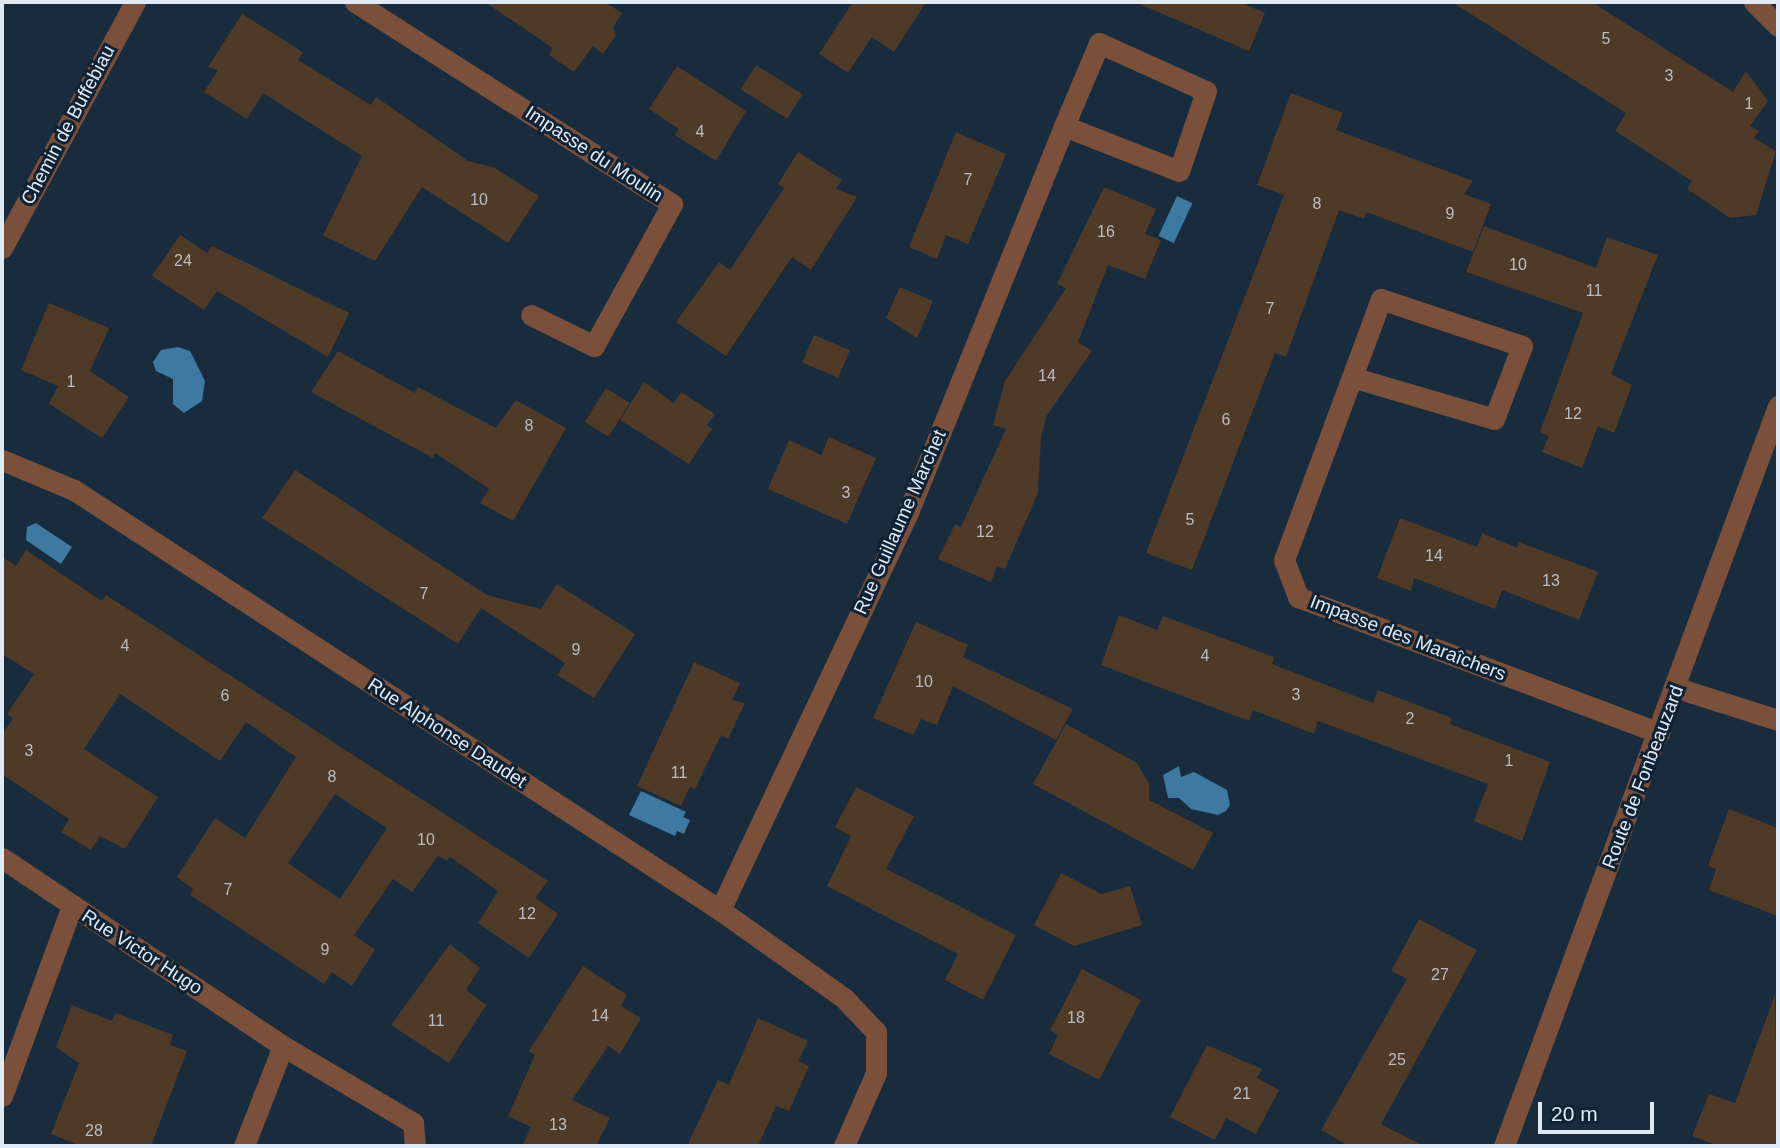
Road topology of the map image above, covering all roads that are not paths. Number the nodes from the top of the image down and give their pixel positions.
1 (135, 2) edge
2 (355, 2) edge
3 (1754, 2) edge
4 (1778, 26) edge
5 (1064, 127) junction
6 (2, 248) edge
7 (531, 315) dead end
8 (1356, 378) junction
9 (1778, 406) edge
10 (2, 460) edge
11 (1677, 688) junction
12 (1778, 720) edge
13 (1659, 733) junction
14 (2, 858) edge
15 (72, 906) junction
16 (720, 911) junction
17 (283, 1046) junction
18 (2, 1096) edge
19 (244, 1146) edge
20 (415, 1146) edge
21 (844, 1146) edge
22 (1504, 1146) edge

1 - 6 street, Chemin de Buffebiau
2 - 7 street, Impasse du Moulin
3 - 4 street
5 - 5 street, Rue Guillaume Marchet
5 - 16 street, Rue Guillaume Marchet
8 - 8 street, Impasse des Maraîchers
8 - 13 street, Impasse des Maraîchers
9 - 11 street, Route de Fonbeauzard
10 - 16 street, Rue Alphonse Daudet
11 - 12 street
11 - 13 street, Route de Fonbeauzard
13 - 22 street, Route de Fonbeauzard
14 - 15 street, Rue Victor Hugo
15 - 17 street, Rue Victor Hugo
15 - 18 street
16 - 21 street, Rue Alphonse Daudet
17 - 19 street
17 - 20 street, Rue Victor Hugo

